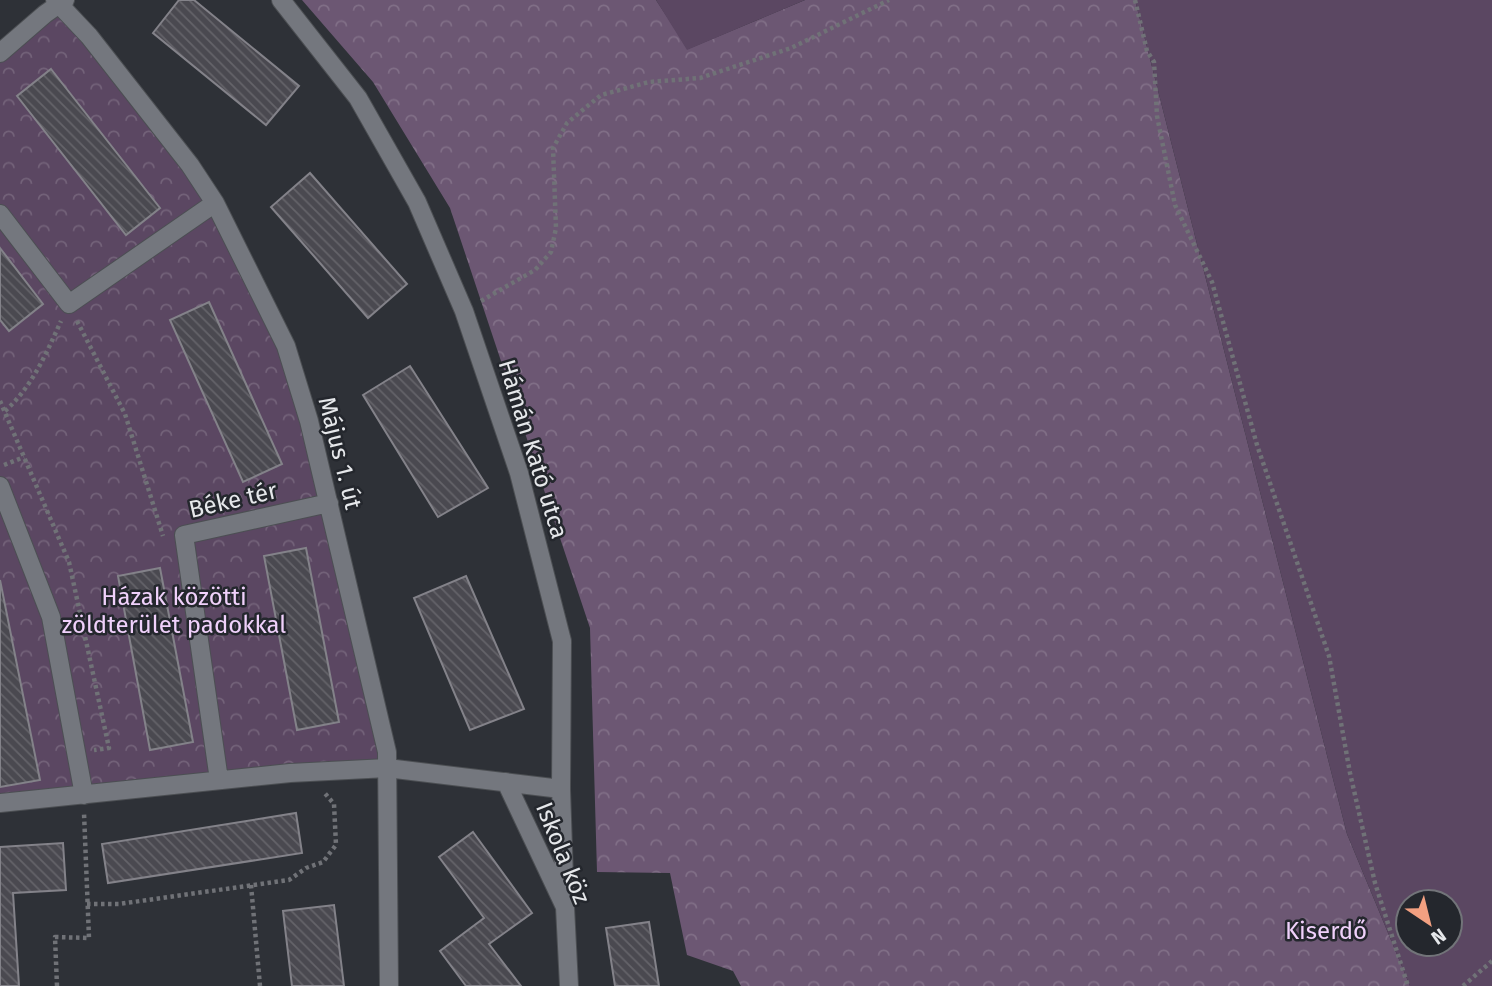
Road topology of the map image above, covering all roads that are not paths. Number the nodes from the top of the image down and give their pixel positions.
1 (281, 0) edge
2 (60, 1) edge
3 (0, 53) edge
4 (215, 203) junction
5 (0, 214) edge
6 (0, 486) edge
7 (329, 503) junction
8 (387, 768) junction
9 (219, 780) junction
10 (506, 782) junction
11 (561, 789) junction
12 (84, 795) junction
13 (0, 803) edge
14 (565, 907) junction
15 (389, 986) edge
16 (569, 986) edge

1 - 11 street, Hámán Kató utca
2 - 3 street
2 - 4 street, Május 1. út
4 - 5 street
4 - 7 street, Május 1. út
6 - 12 street
7 - 8 street, Május 1. út
7 - 9 street, Béke tér
8 - 9 street
8 - 10 street
8 - 15 street, Május 1. út
9 - 12 street
10 - 11 street
10 - 14 street, Iskola köz
11 - 14 street, Hámán Kató utca
12 - 13 street
14 - 16 street, Iskola köz

